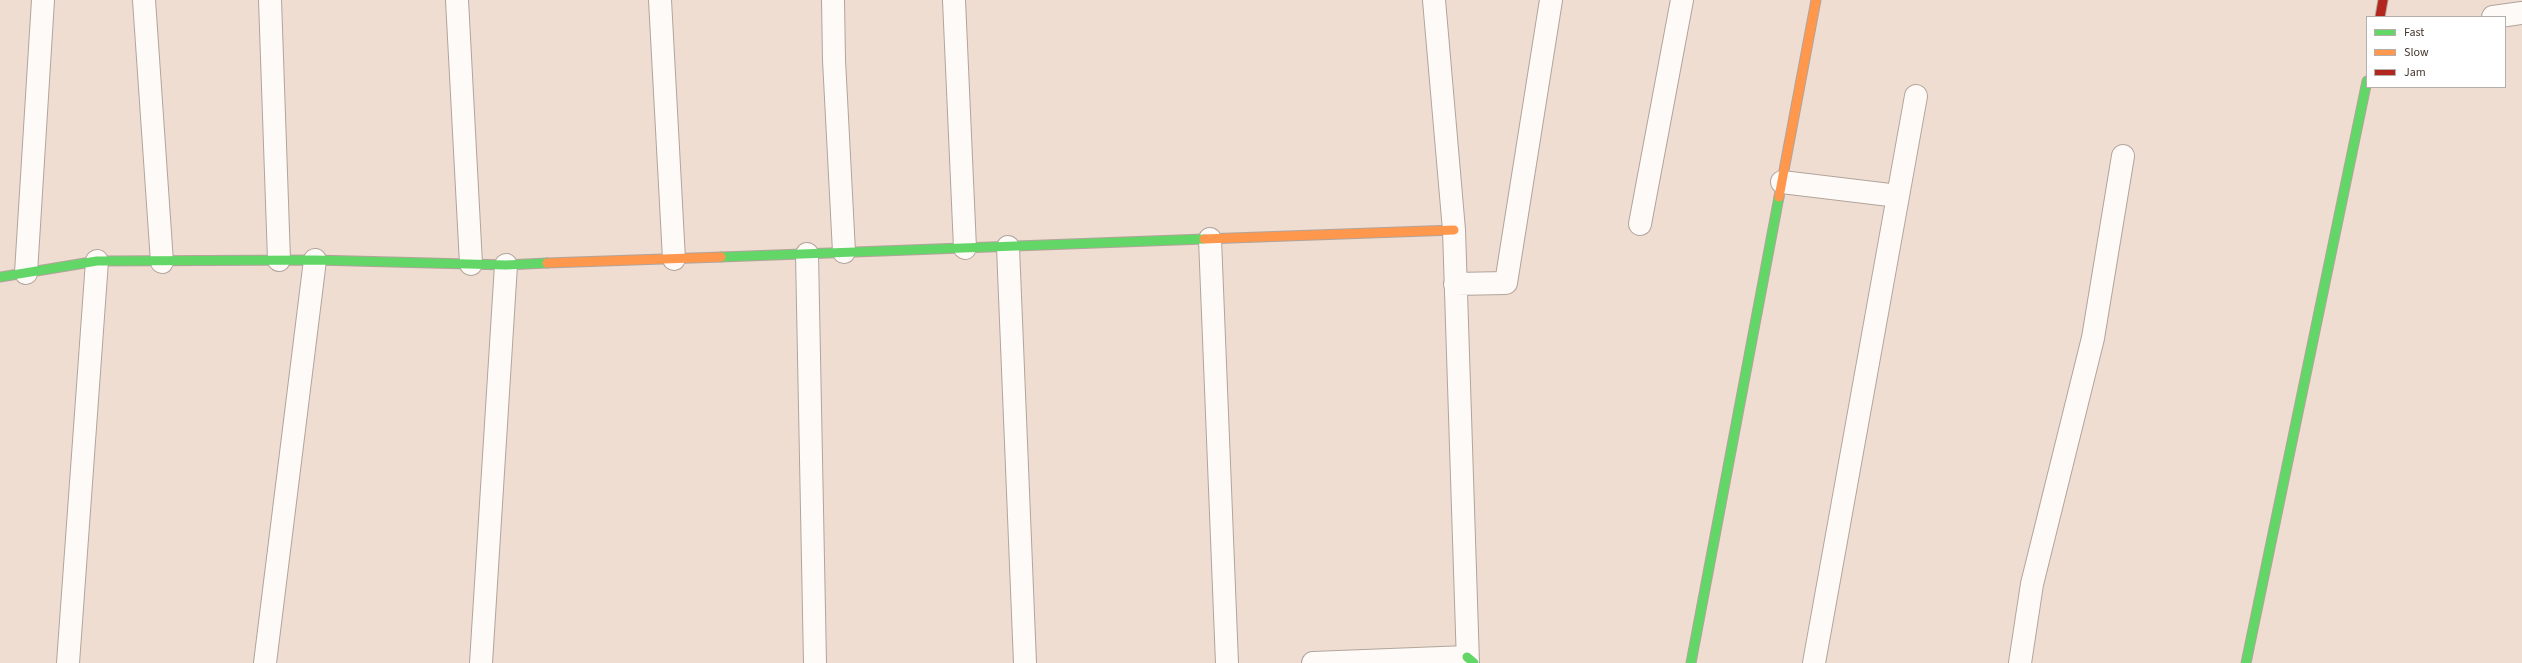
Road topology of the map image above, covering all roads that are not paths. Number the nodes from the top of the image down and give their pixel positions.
1 (43, 0) edge
2 (144, 0) edge
3 (270, 0) edge
4 (457, 0) edge
5 (660, 0) edge
6 (833, 0) edge
7 (954, 0) edge
8 (1434, 0) edge
9 (1551, 0) edge
10 (1682, 0) edge
11 (1816, 0) edge
12 (2384, 0) edge
13 (2522, 13) edge
14 (2380, 16) edge
15 (2500, 16) edge
16 (2366, 86) edge
17 (1916, 96) dead end
18 (2123, 156) dead end
19 (1782, 182) junction
20 (1898, 196) junction
21 (1640, 224) dead end
22 (1454, 230) junction
23 (1210, 239) junction
24 (1008, 247) junction
25 (965, 248) junction
26 (844, 252) junction
27 (807, 254) junction
28 (674, 259) junction
29 (278, 260) junction
30 (315, 260) junction
31 (97, 261) junction
32 (162, 262) junction
33 (471, 264) junction
34 (506, 265) junction
35 (26, 273) junction
36 (0, 277) edge
37 (1455, 284) junction
38 (1469, 661) edge
39 (68, 663) edge
40 (265, 663) edge
41 (481, 663) edge
42 (815, 663) edge
43 (1025, 663) edge
44 (1227, 663) edge
45 (1313, 663) edge
46 (1691, 663) edge
47 (1814, 663) edge
48 (2020, 663) edge
49 (2246, 663) edge

1 - 35 street
2 - 32 street
3 - 29 street
4 - 33 street
5 - 28 street
6 - 26 street
7 - 25 street
8 - 22 street
9 - 37 street
10 - 21 street
11 - 19 street
12 - 14 street
13 - 15 street
16 - 49 street
17 - 20 street
18 - 48 street
19 - 20 street
19 - 46 street
20 - 47 street
22 - 23 street
22 - 37 street
23 - 24 street
23 - 44 street
24 - 25 street
24 - 43 street
25 - 26 street
26 - 27 street
27 - 28 street
27 - 42 street
28 - 34 street
29 - 30 street
29 - 32 street
30 - 33 street
30 - 40 street
31 - 32 street
31 - 35 street
31 - 39 street
33 - 34 street
34 - 41 street
35 - 36 street
37 - 38 street
38 - 45 street

